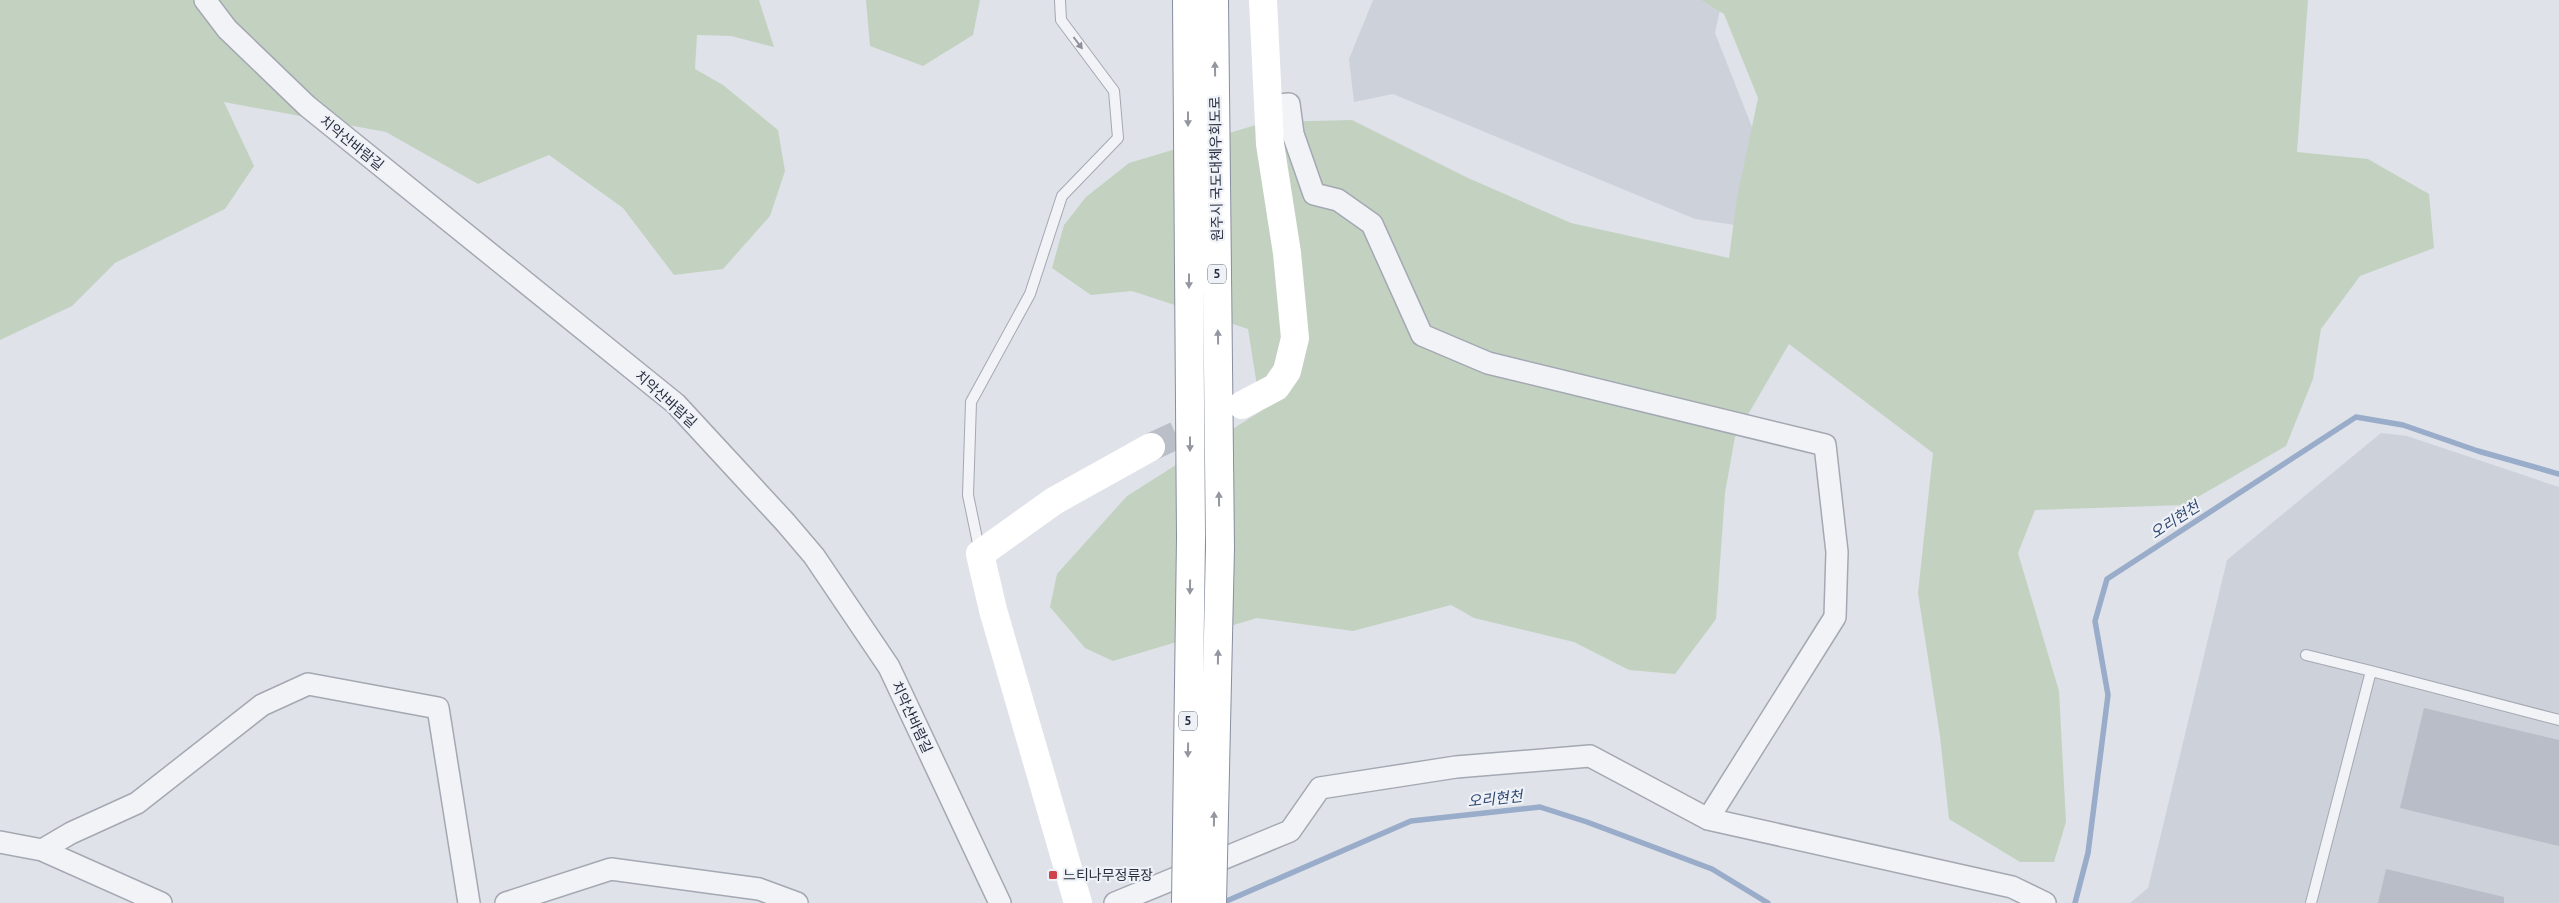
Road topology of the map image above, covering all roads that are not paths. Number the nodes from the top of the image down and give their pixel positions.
1 (205, 0) edge
2 (1060, 0) edge
3 (1187, 0) edge
4 (1214, 0) edge
5 (1263, 0) edge
6 (1268, 106) junction
7 (1242, 405) dead end
8 (1151, 447) tunnel mouth
9 (980, 554) junction
10 (2306, 655) dead end
11 (2371, 671) junction
12 (2559, 720) edge
13 (1708, 819) junction
14 (0, 842) edge
15 (42, 850) junction
16 (161, 903) edge
17 (469, 903) edge
18 (506, 903) edge
19 (797, 903) edge
20 (1000, 903) edge
21 (1078, 903) edge
22 (1116, 903) edge
23 (1186, 903) edge
24 (1212, 903) edge
25 (2045, 903) edge
26 (2311, 903) edge

1 - 20 street, 치악산바람길
2 -> 9 lane
3 -> 23 main road, 원주시 국도대체우회도로 / 5, bridge
24 -> 4 main road, 원주시 국도대체우회도로 / 5, bridge
5 - 6 main road
6 - 7 main road
6 - 13 street
8 - 9 main road
9 - 21 main road
10 - 11 lane
11 - 12 lane
11 - 26 lane
13 - 22 street
13 - 25 street
14 - 15 street
15 - 16 street
15 - 17 street
18 - 19 street

